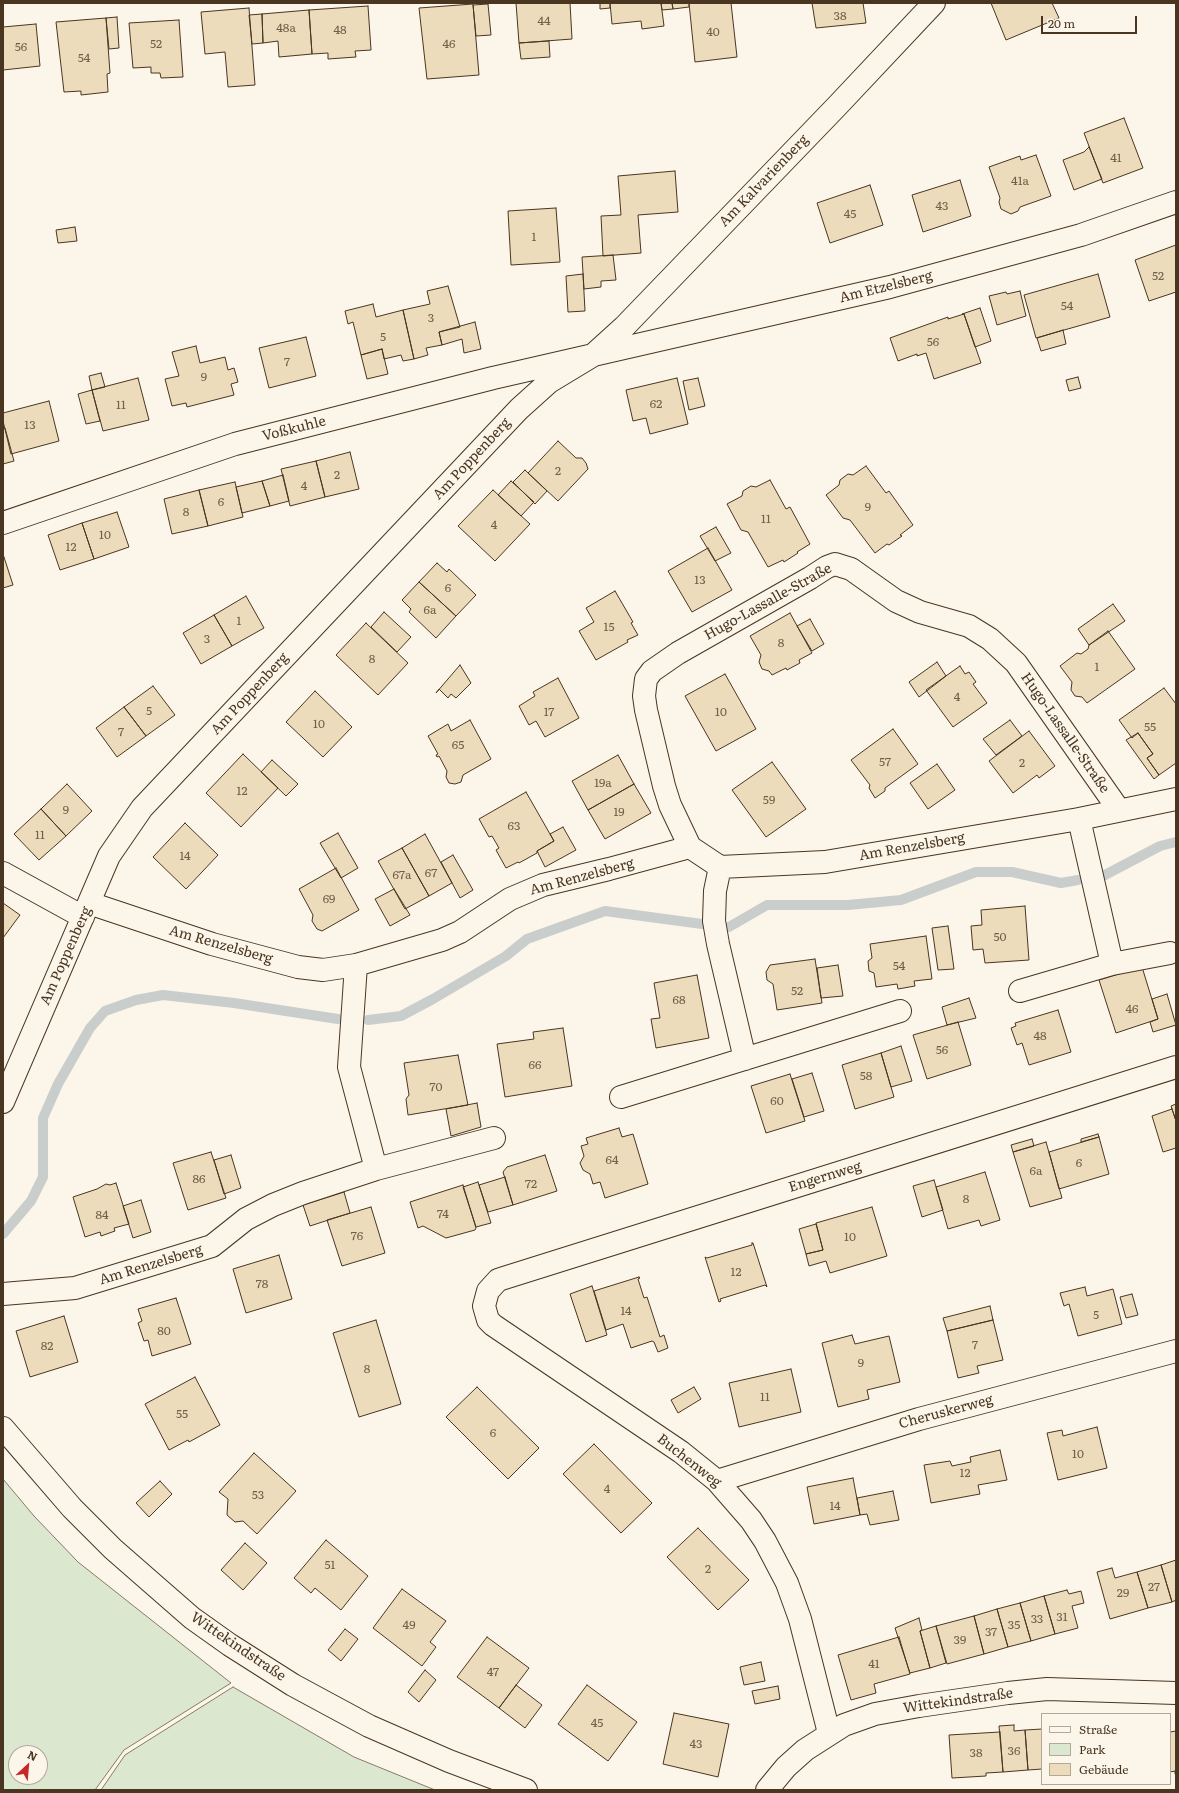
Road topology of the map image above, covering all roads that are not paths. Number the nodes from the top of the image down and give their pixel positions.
1 (934, 3) edge
2 (1176, 202) edge
3 (592, 356) junction
4 (3, 523) edge
5 (1176, 799) edge
6 (1119, 810) junction
7 (1078, 819) junction
8 (690, 847) junction
9 (720, 868) junction
10 (3, 873) edge
11 (86, 910) junction
12 (1170, 953) dead end
13 (1112, 964) junction
14 (356, 966) junction
15 (1020, 991) dead end
16 (900, 1011) dead end
17 (745, 1059) junction
18 (1176, 1067) edge
19 (621, 1097) dead end
20 (3, 1102) edge
21 (494, 1138) dead end
22 (376, 1168) junction
23 (3, 1294) edge
24 (484, 1300) joint
25 (1176, 1351) edge
26 (3, 1428) edge
27 (717, 1481) junction
28 (1176, 1693) edge
29 (829, 1733) junction
30 (526, 1790) edge
31 (767, 1790) edge

1 - 3 street, Am Kalvarienberg
2 - 3 street, Am Etzelsberg
3 - 4 street, Voßkuhle
3 - 11 street, Am Poppenberg
5 - 6 street, Am Renzelsberg
6 - 7 street, Am Renzelsberg
6 - 8 street, Hugo-Lassalle-Straße
7 - 9 street, Am Renzelsberg
7 - 13 street
8 - 9 street
8 - 14 street, Am Renzelsberg
9 - 17 street
10 - 11 street, Am Renzelsberg
11 - 14 street, Am Renzelsberg
11 - 20 street, Am Poppenberg
12 - 13 street
13 - 15 street
14 - 22 street
16 - 17 street
17 - 19 street
18 - 24 street, Engernweg
21 - 22 street, Am Renzelsberg
22 - 23 street, Am Renzelsberg
24 - 27 street, Buchenweg
25 - 27 street, Cheruskerweg
26 - 30 street, Wittekindstraße
27 - 29 street, Buchenweg
28 - 29 street, Wittekindstraße
29 - 31 street, Wittekindstraße

